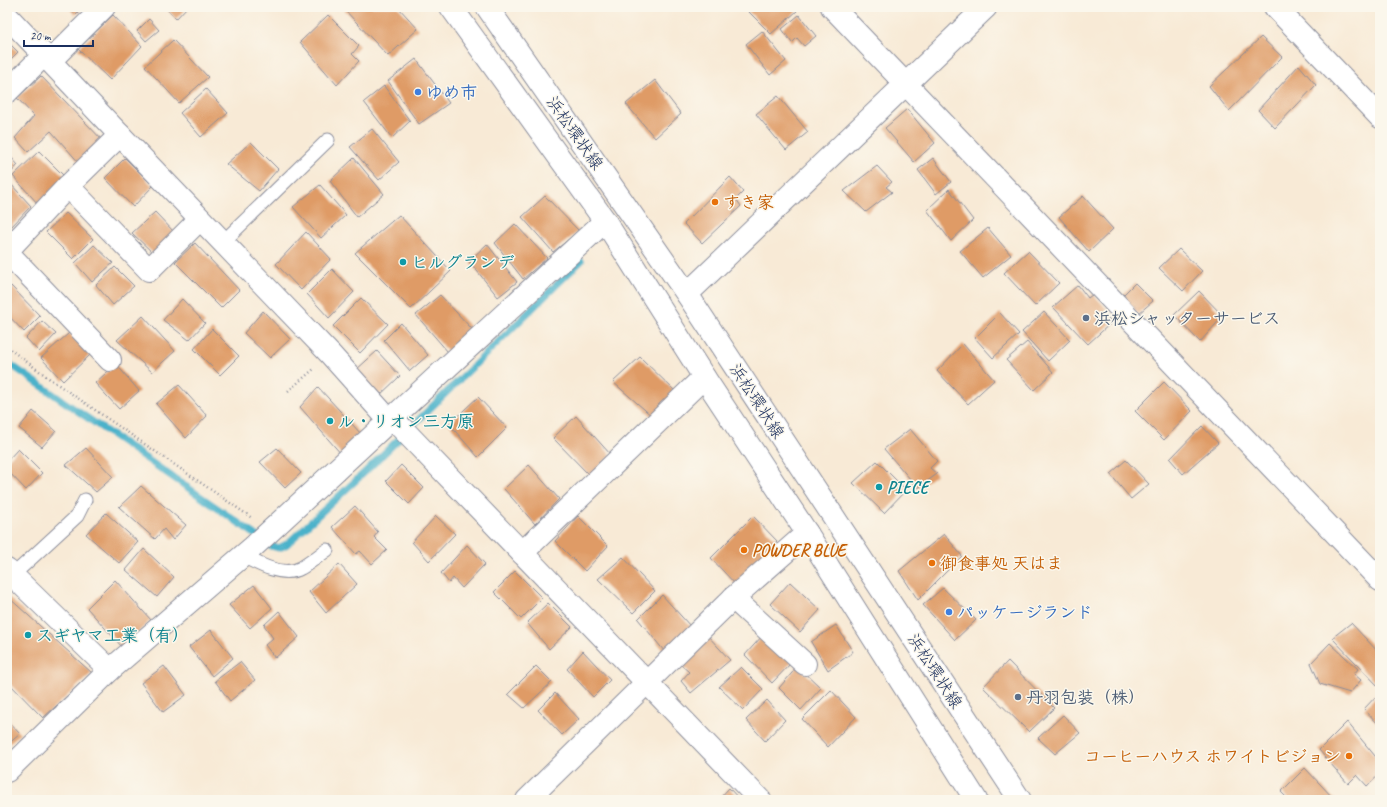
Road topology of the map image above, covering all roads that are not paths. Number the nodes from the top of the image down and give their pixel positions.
1 (104, 7) edge
2 (451, 7) edge
3 (487, 7) edge
4 (832, 7) edge
5 (986, 7) edge
6 (1275, 7) edge
7 (7, 16) edge
8 (47, 58) junction
9 (906, 83) junction
10 (7, 92) edge
11 (1380, 117) edge
12 (120, 135) junction
13 (328, 140) dead end
14 (68, 186) junction
15 (200, 219) junction
16 (605, 221) junction
17 (223, 242) junction
18 (7, 252) edge
19 (687, 294) junction
20 (110, 360) dead end
21 (704, 377) junction
22 (398, 425) junction
23 (85, 500) dead end
24 (807, 533) junction
25 (259, 542) junction
26 (327, 550) dead end
27 (522, 553) junction
28 (10, 572) edge
29 (1380, 580) edge
30 (733, 598) junction
31 (805, 664) dead end
32 (110, 670) junction
33 (647, 682) junction
34 (7, 771) edge
35 (527, 800) edge
36 (760, 800) edge
37 (976, 800) edge
38 (1020, 800) edge

1 - 8 main road
2 - 16 main road, 浜松環状線
3 - 19 main road, 浜松環状線
4 - 9 main road
5 - 9 main road
6 - 11 main road
7 - 8 main road
8 - 10 main road
8 - 12 main road
9 - 19 main road
9 - 29 main road
12 - 14 main road
12 - 15 main road
13 - 17 lane
14 - 15 main road
14 - 18 main road
15 - 17 main road
16 - 21 main road, 浜松環状線
16 - 22 main road
17 - 22 main road
18 - 20 main road
19 - 38 main road, 浜松環状線
21 - 24 main road, 浜松環状線
21 - 27 main road
22 - 25 main road
22 - 27 main road
23 - 28 lane
24 - 30 main road
24 - 37 main road, 浜松環状線
25 - 26 lane
25 - 32 main road
27 - 33 main road
28 - 32 main road
30 - 31 main road
30 - 33 main road
32 - 34 main road
33 - 35 main road
33 - 36 main road

